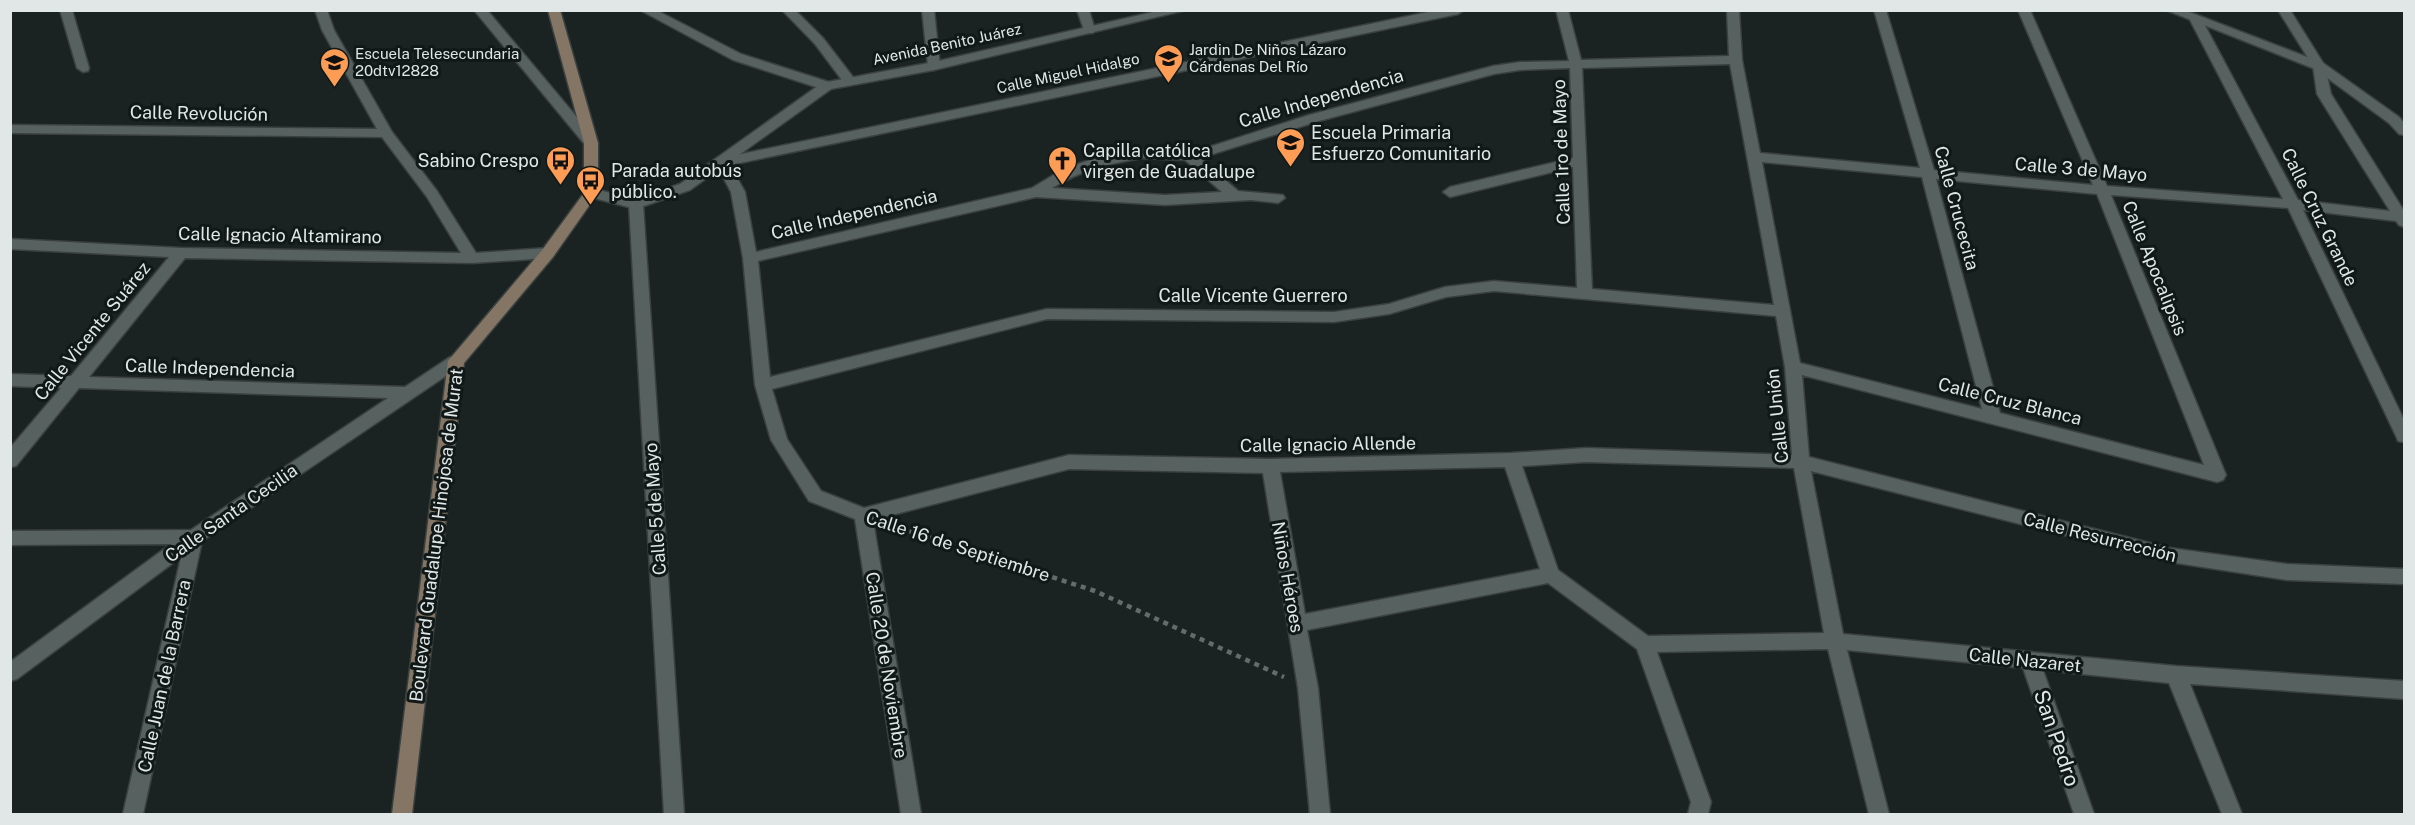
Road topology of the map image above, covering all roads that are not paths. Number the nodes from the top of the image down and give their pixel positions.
1 (66, 10) edge
2 (321, 10) edge
3 (480, 10) edge
4 (555, 10) edge
5 (646, 10) edge
6 (788, 10) edge
7 (927, 10) edge
8 (1083, 10) edge
9 (1180, 10) edge
10 (1458, 10) edge
11 (1562, 10) edge
12 (1733, 10) edge
13 (1880, 10) edge
14 (2024, 10) edge
15 (2172, 10) edge
16 (2284, 10) edge
17 (2195, 18) junction
18 (1089, 30) junction
19 (1736, 60) junction
20 (1576, 65) junction
21 (934, 66) junction
22 (2319, 66) junction
23 (83, 68) dead end
24 (850, 81) junction
25 (827, 86) junction
26 (10, 129) edge
27 (2404, 131) edge
28 (386, 133) junction
29 (591, 144) junction
30 (1189, 156) junction
31 (1754, 157) junction
32 (1579, 161) junction
33 (722, 162) junction
34 (1928, 173) junction
35 (2102, 190) junction
36 (1036, 192) junction
37 (1450, 192) dead end
38 (591, 193) junction
39 (1235, 196) junction
40 (1278, 198) dead end
41 (636, 204) junction
42 (2293, 204) junction
43 (2404, 218) edge
44 (10, 244) edge
45 (181, 253) junction
46 (548, 253) junction
47 (472, 258) junction
48 (750, 258) junction
49 (1585, 295) junction
50 (1783, 311) junction
51 (456, 361) junction
52 (1793, 367) junction
53 (10, 380) edge
54 (74, 383) junction
55 (763, 385) junction
56 (409, 393) junction
57 (1992, 416) junction
58 (2404, 436) edge
59 (1511, 460) junction
60 (10, 461) edge
61 (1801, 462) junction
62 (1270, 466) junction
63 (2217, 475) joint
64 (862, 515) junction
65 (194, 537) junction
66 (10, 538) edge
67 (1551, 575) junction
68 (2404, 577) edge
69 (1296, 624) junction
70 (1835, 641) junction
71 (1645, 644) junction
72 (2030, 660) junction
73 (10, 673) edge
74 (2176, 675) junction
75 (2404, 690) edge
76 (133, 814) edge
77 (402, 814) edge
78 (674, 814) edge
79 (912, 814) edge
80 (1320, 814) edge
81 (1698, 814) edge
82 (1879, 814) edge
83 (2084, 814) edge
84 (2232, 814) edge

1 - 23 street
2 - 28 street
3 - 29 street
4 - 29 main road
5 - 25 street
6 - 24 street
7 - 21 street
8 - 18 street
9 - 18 street, Avenida Benito Juárez
10 - 33 street, Calle Miguel Hidalgo
11 - 20 street, Calle 1ro de Mayo
12 - 19 street, Calle Unión
13 - 34 street, Calle Crucecita
14 - 35 street, Calle Apocalipsis
15 - 17 street
16 - 22 street
17 - 22 street
17 - 42 street, Calle Cruz Grande
18 - 21 street, Avenida Benito Juárez
19 - 20 street, Calle Independencia
19 - 31 street, Calle Unión
20 - 30 street, Calle Independencia
20 - 32 street, Calle 1ro de Mayo
21 - 24 street, Avenida Benito Juárez
22 - 27 street
22 - 43 street
24 - 25 street, Avenida Benito Juárez
25 - 33 street, Avenida Benito Juárez
26 - 28 street, Calle Revolución
28 - 47 street
29 - 38 main road
30 - 36 street, Calle Independencia
30 - 39 street
31 - 34 street, Calle 3 de Mayo
31 - 50 street, Calle Unión
32 - 37 street
32 - 49 street, Calle 1ro de Mayo
33 - 41 street, Avenida Benito Juárez
33 - 48 street, Calle 16 de Septiembre
34 - 35 street, Calle 3 de Mayo
34 - 57 street, Calle Crucecita
35 - 42 street, Calle 3 de Mayo
35 - 63 street, Calle Apocalipsis
36 - 39 street
36 - 48 street, Calle Independencia
38 - 41 street
38 - 46 main road, Boulevard Guadalupe Hinojosa de Murat
39 - 40 street
41 - 78 street, Calle 5 de Mayo
42 - 43 street, Calle 3 de Mayo
42 - 58 street, Calle Cruz Grande
44 - 45 street, Calle Ignacio Altamirano
45 - 47 street, Calle Ignacio Altamirano
45 - 54 street, Calle Vicente Suárez
46 - 47 street, Calle Ignacio Altamirano
46 - 51 main road, Boulevard Guadalupe Hinojosa de Murat
48 - 55 street, Calle 16 de Septiembre
49 - 50 street, Calle Vicente Guerrero
49 - 55 street, Calle Vicente Guerrero
50 - 52 street, Calle Unión
51 - 56 street, Calle Santa Cecilia
51 - 77 main road, Boulevard Guadalupe Hinojosa de Murat
52 - 57 street, Calle Cruz Blanca
52 - 61 street, Calle Unión
53 - 54 street, Calle Independencia
54 - 56 street, Calle Independencia
54 - 60 street, Calle Vicente Suárez
55 - 64 street, Calle 16 de Septiembre
56 - 65 street, Calle Santa Cecilia
57 - 63 street, Calle Cruz Blanca
59 - 61 street, Calle Ignacio Allende
59 - 62 street, Calle Ignacio Allende
59 - 67 street
61 - 68 street, Calle Resurrección
61 - 70 street, Calle Unión
62 - 64 street, Calle Ignacio Allende
62 - 69 street, Niños Héroes
64 - 79 street, Calle 20 de Noviembre
65 - 66 street
65 - 73 street, Calle Santa Cecilia
65 - 76 street, Calle Juan de la Barrera
67 - 69 street
67 - 71 street
69 - 80 street, Niños Héroes
70 - 71 street, Calle Nazaret
70 - 72 street, Calle Nazaret
70 - 82 street, Calle Unión
71 - 81 street
72 - 74 street, Calle Nazaret
72 - 83 street, San Pedro
74 - 75 street, Calle Nazaret
74 - 84 street

